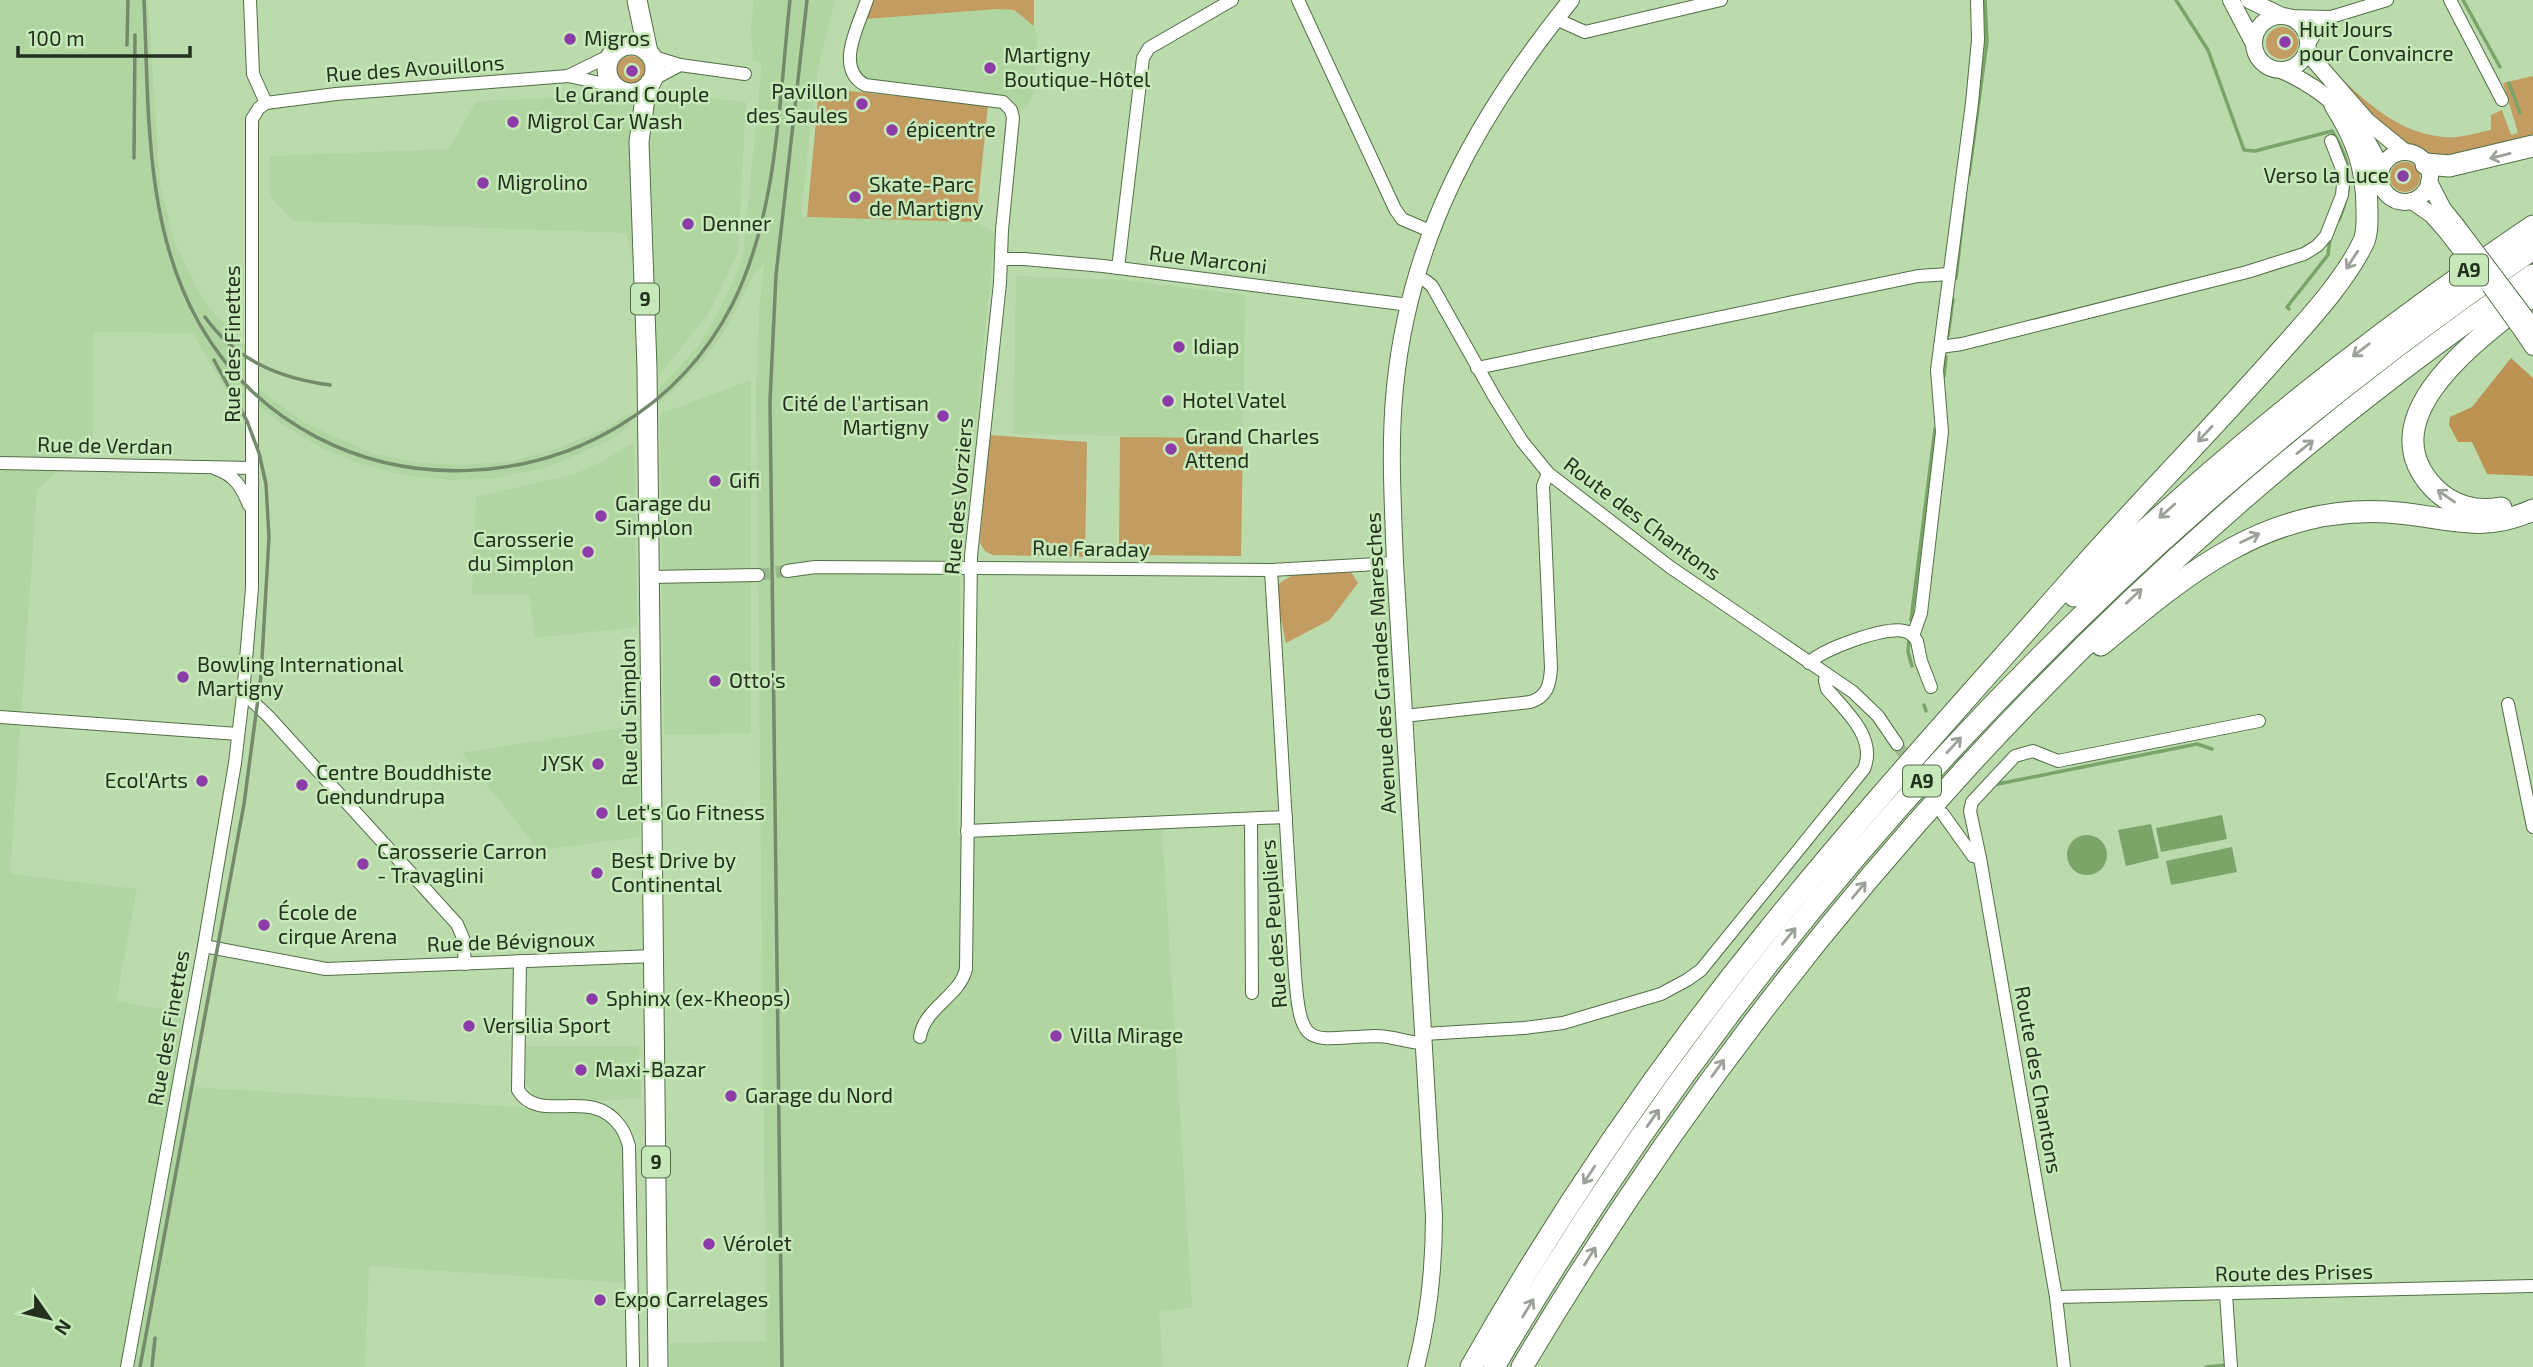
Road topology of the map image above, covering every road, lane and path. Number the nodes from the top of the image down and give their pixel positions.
1 (250, 0) edge
2 (636, 0) edge
3 (867, 0) edge
4 (1232, 0) edge
5 (1298, 0) edge
6 (1571, 0) edge
7 (1721, 0) edge
8 (1977, 0) edge
9 (2231, 0) edge
10 (2249, 0) edge
11 (2387, 0) edge
12 (2450, 0) edge
13 (2283, 16) junction
14 (2331, 17) junction
15 (1556, 19) junction
16 (2254, 45) junction
17 (2308, 48) junction
18 (616, 51) junction
19 (649, 54) junction
20 (680, 65) junction
21 (2281, 70) junction
22 (745, 74) dead end
23 (568, 76) junction
24 (651, 81) junction
25 (617, 89) junction
26 (2502, 100) dead end
27 (266, 103) junction
28 (2335, 105) junction
29 (2331, 141) dead end
30 (639, 142) junction
31 (2533, 146) edge
32 (2405, 152) junction
33 (2428, 173) junction
34 (2382, 180) junction
35 (2412, 201) junction
36 (2533, 226) edge
37 (2451, 229) junction
38 (1430, 231) junction
39 (2367, 236) junction
40 (2533, 249) edge
41 (1002, 259) junction
42 (1118, 268) junction
43 (1949, 274) junction
44 (2533, 275) edge
45 (1417, 277) junction
46 (2533, 295) edge
47 (1409, 305) junction
48 (2530, 329) edge
49 (1940, 346) junction
50 (2533, 347) edge
51 (1477, 368) junction
52 (0, 463) edge
53 (209, 467) junction
54 (252, 468) junction
55 (1548, 473) junction
56 (2533, 497) edge
57 (2533, 510) edge
58 (252, 511) junction
59 (1395, 563) junction
60 (971, 567) junction
61 (1271, 570) junction
62 (787, 571) tunnel mouth
63 (758, 575) tunnel mouth
64 (650, 577) junction
65 (1913, 636) junction
66 (1809, 663) junction
67 (1826, 674) junction
68 (1931, 687) dead end
69 (243, 695) junction
70 (2508, 704) dead end
71 (1404, 716) junction
72 (0, 717) edge
73 (2259, 721) dead end
74 (238, 734) junction
75 (1897, 744) tunnel mouth
76 (1966, 768) junction
77 (1869, 810) junction
78 (1943, 814) tunnel mouth
79 (1286, 817) junction
80 (1251, 820) junction
81 (2533, 827) edge
82 (967, 831) junction
83 (1980, 858) junction
84 (204, 946) junction
85 (654, 956) junction
86 (520, 961) junction
87 (466, 964) junction
88 (1252, 993) dead end
89 (920, 1037) dead end
90 (1424, 1039) junction
91 (2533, 1286) edge
92 (2226, 1294) junction
93 (2056, 1297) junction
94 (127, 1367) edge
95 (633, 1367) edge
96 (659, 1367) edge
97 (1416, 1367) edge
98 (1471, 1367) edge
99 (1494, 1367) edge
100 (1523, 1367) edge
101 (2064, 1367) edge
102 (2231, 1367) edge

1 - 27 street
2 - 18 main road, 9
2 - 19 main road, 9
3 - 41 street, Rue des Vorziers
4 - 42 street
5 - 38 street
6 - 15 main road, Avenue des Grandes Maresches
7 - 15 street
8 - 43 street
9 - 16 main road
10 - 13 main road
11 - 14 street
12 - 26 street
13 - 14 street
13 - 16 main road
13 - 17 main road
14 - 17 street
15 - 38 main road, Avenue des Grandes Maresches
16 - 21 main road
17 - 21 main road
17 - 32 main road
18 - 19 main road
18 - 23 street, Rue des Avouillons
18 - 25 main road, 9
19 - 20 street
19 - 24 main road, 9
20 - 22 street
20 - 24 street
21 - 28 main road
23 - 25 street, Rue des Avouillons
23 - 27 street, Rue des Avouillons
24 - 25 main road
24 - 30 main road, Rue du Simplon / 9
25 - 30 main road, Rue du Simplon / 9
27 - 54 street, Rue des Finettes
28 - 34 main road
28 - 39 highway
29 - 49 street
30 - 64 main road, Rue du Simplon / 9
31 -> 33 highway
32 - 33 main road
32 - 34 main road
33 - 35 main road
33 - 37 main road
34 - 35 main road
34 - 39 highway
35 - 37 main road
36 -> 77 highway, A9
37 - 48 main road, bridge
38 - 45 main road, Avenue des Grandes Maresches
39 -> 77 highway
99 -> 40 highway, A9
41 - 42 street, Rue Marconi
41 - 60 street, Rue des Vorziers
42 - 47 street, Rue Marconi
43 - 49 street
43 - 51 street
76 -> 44 highway
45 - 47 main road, Avenue des Grandes Maresches
45 - 51 street, Route des Chantons
56 -> 46 highway
47 - 59 main road, Avenue des Grandes Maresches
48 - 50 main road
49 - 65 street
51 - 55 street, Route des Chantons
52 - 53 street, Rue de Verdan
53 - 54 street, Rue de Verdan
53 - 58 street, Rue de Verdan
54 - 58 street, Rue des Finettes
55 - 66 street, Route des Chantons
55 - 71 street
76 -> 57 highway
58 - 69 street, Rue des Finettes
59 - 61 street, Rue Faraday
59 - 71 main road, Avenue des Grandes Maresches
60 - 61 street, Rue Faraday
60 - 62 street, Rue Faraday
60 - 82 street, Rue des Vorziers
61 - 79 street, Rue des Peupliers
63 - 64 street
64 - 85 main road, Rue du Simplon / 9
65 - 66 street
65 - 68 street
66 - 67 street, Route des Chantons
67 - 75 street, Route des Chantons
67 - 90 street, Rue des Peupliers
69 - 74 street, Rue des Finettes
69 - 87 street
70 - 81 street
71 - 90 main road, Avenue des Grandes Maresches
72 - 74 street
73 - 83 street, Route des Chantons
74 - 84 street, Rue des Finettes
100 -> 76 highway
77 -> 98 highway, A9
78 - 83 street
79 - 80 street, Rue des Peupliers
79 - 90 street, Rue des Peupliers
80 - 82 street, Rue des Peupliers
80 - 88 street, Rue des Peupliers
82 - 89 street, Rue des Vorziers
83 - 93 street, Route des Chantons
84 - 87 street, Rue de Bévignoux
84 - 94 street, Rue des Finettes
85 - 86 street, Rue de Bévignoux
85 - 96 main road, Rue du Simplon / 9
86 - 87 street, Rue de Bévignoux
86 - 95 street
90 - 97 main road, Avenue des Grandes Maresches
91 - 92 street, Route des Prises
92 - 93 street, Route des Prises
92 - 102 street
93 - 101 street, Route des Chantons

